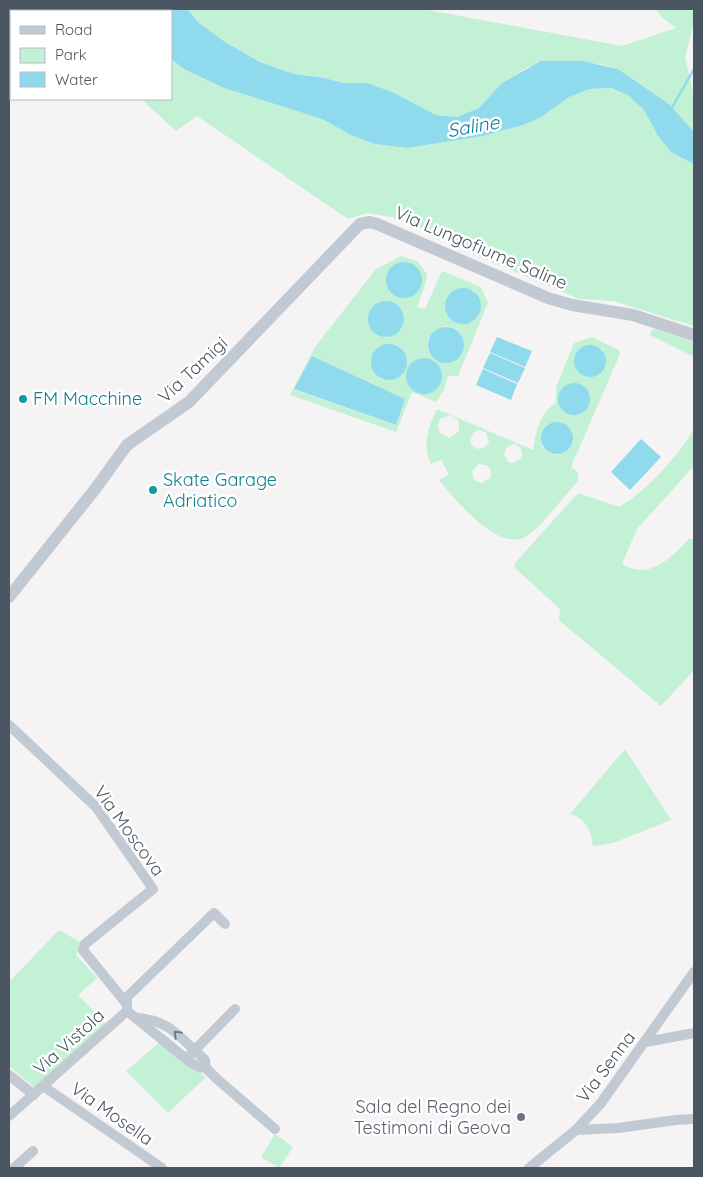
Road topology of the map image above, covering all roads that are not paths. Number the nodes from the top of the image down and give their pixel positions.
1 (370, 222) joint
2 (694, 335) edge
3 (9, 597) edge
4 (9, 725) edge
5 (225, 924) dead end
6 (693, 976) edge
7 (235, 1009) dead end
8 (130, 1011) junction
9 (694, 1034) edge
10 (646, 1042) junction
11 (194, 1050) junction
12 (186, 1059) junction
13 (206, 1068) junction
14 (9, 1075) edge
15 (43, 1086) junction
16 (34, 1095) junction
17 (9, 1116) edge
18 (694, 1120) edge
19 (275, 1129) dead end
20 (576, 1130) junction
21 (33, 1152) dead end
22 (14, 1168) edge
23 (162, 1168) edge
24 (529, 1168) edge

1 - 2 street, Via Lungofiume Saline
1 - 3 street, Via Tamigi
4 - 8 street, Via Moscova
5 - 8 street, Via Vistola
6 - 10 street, Via Senna
7 - 11 street
11 -> 8 street
8 - 12 street
8 - 15 street, Via Vistola
9 - 10 street
10 - 20 street, Via Senna
11 - 12 street
11 - 13 street
12 - 13 street
13 - 19 street
14 - 16 street
15 - 16 street, Via Vistola
15 - 23 street, Via Mosella
16 - 17 street, Via Vistola
18 - 20 street
20 - 24 street, Via Senna
21 - 22 street

